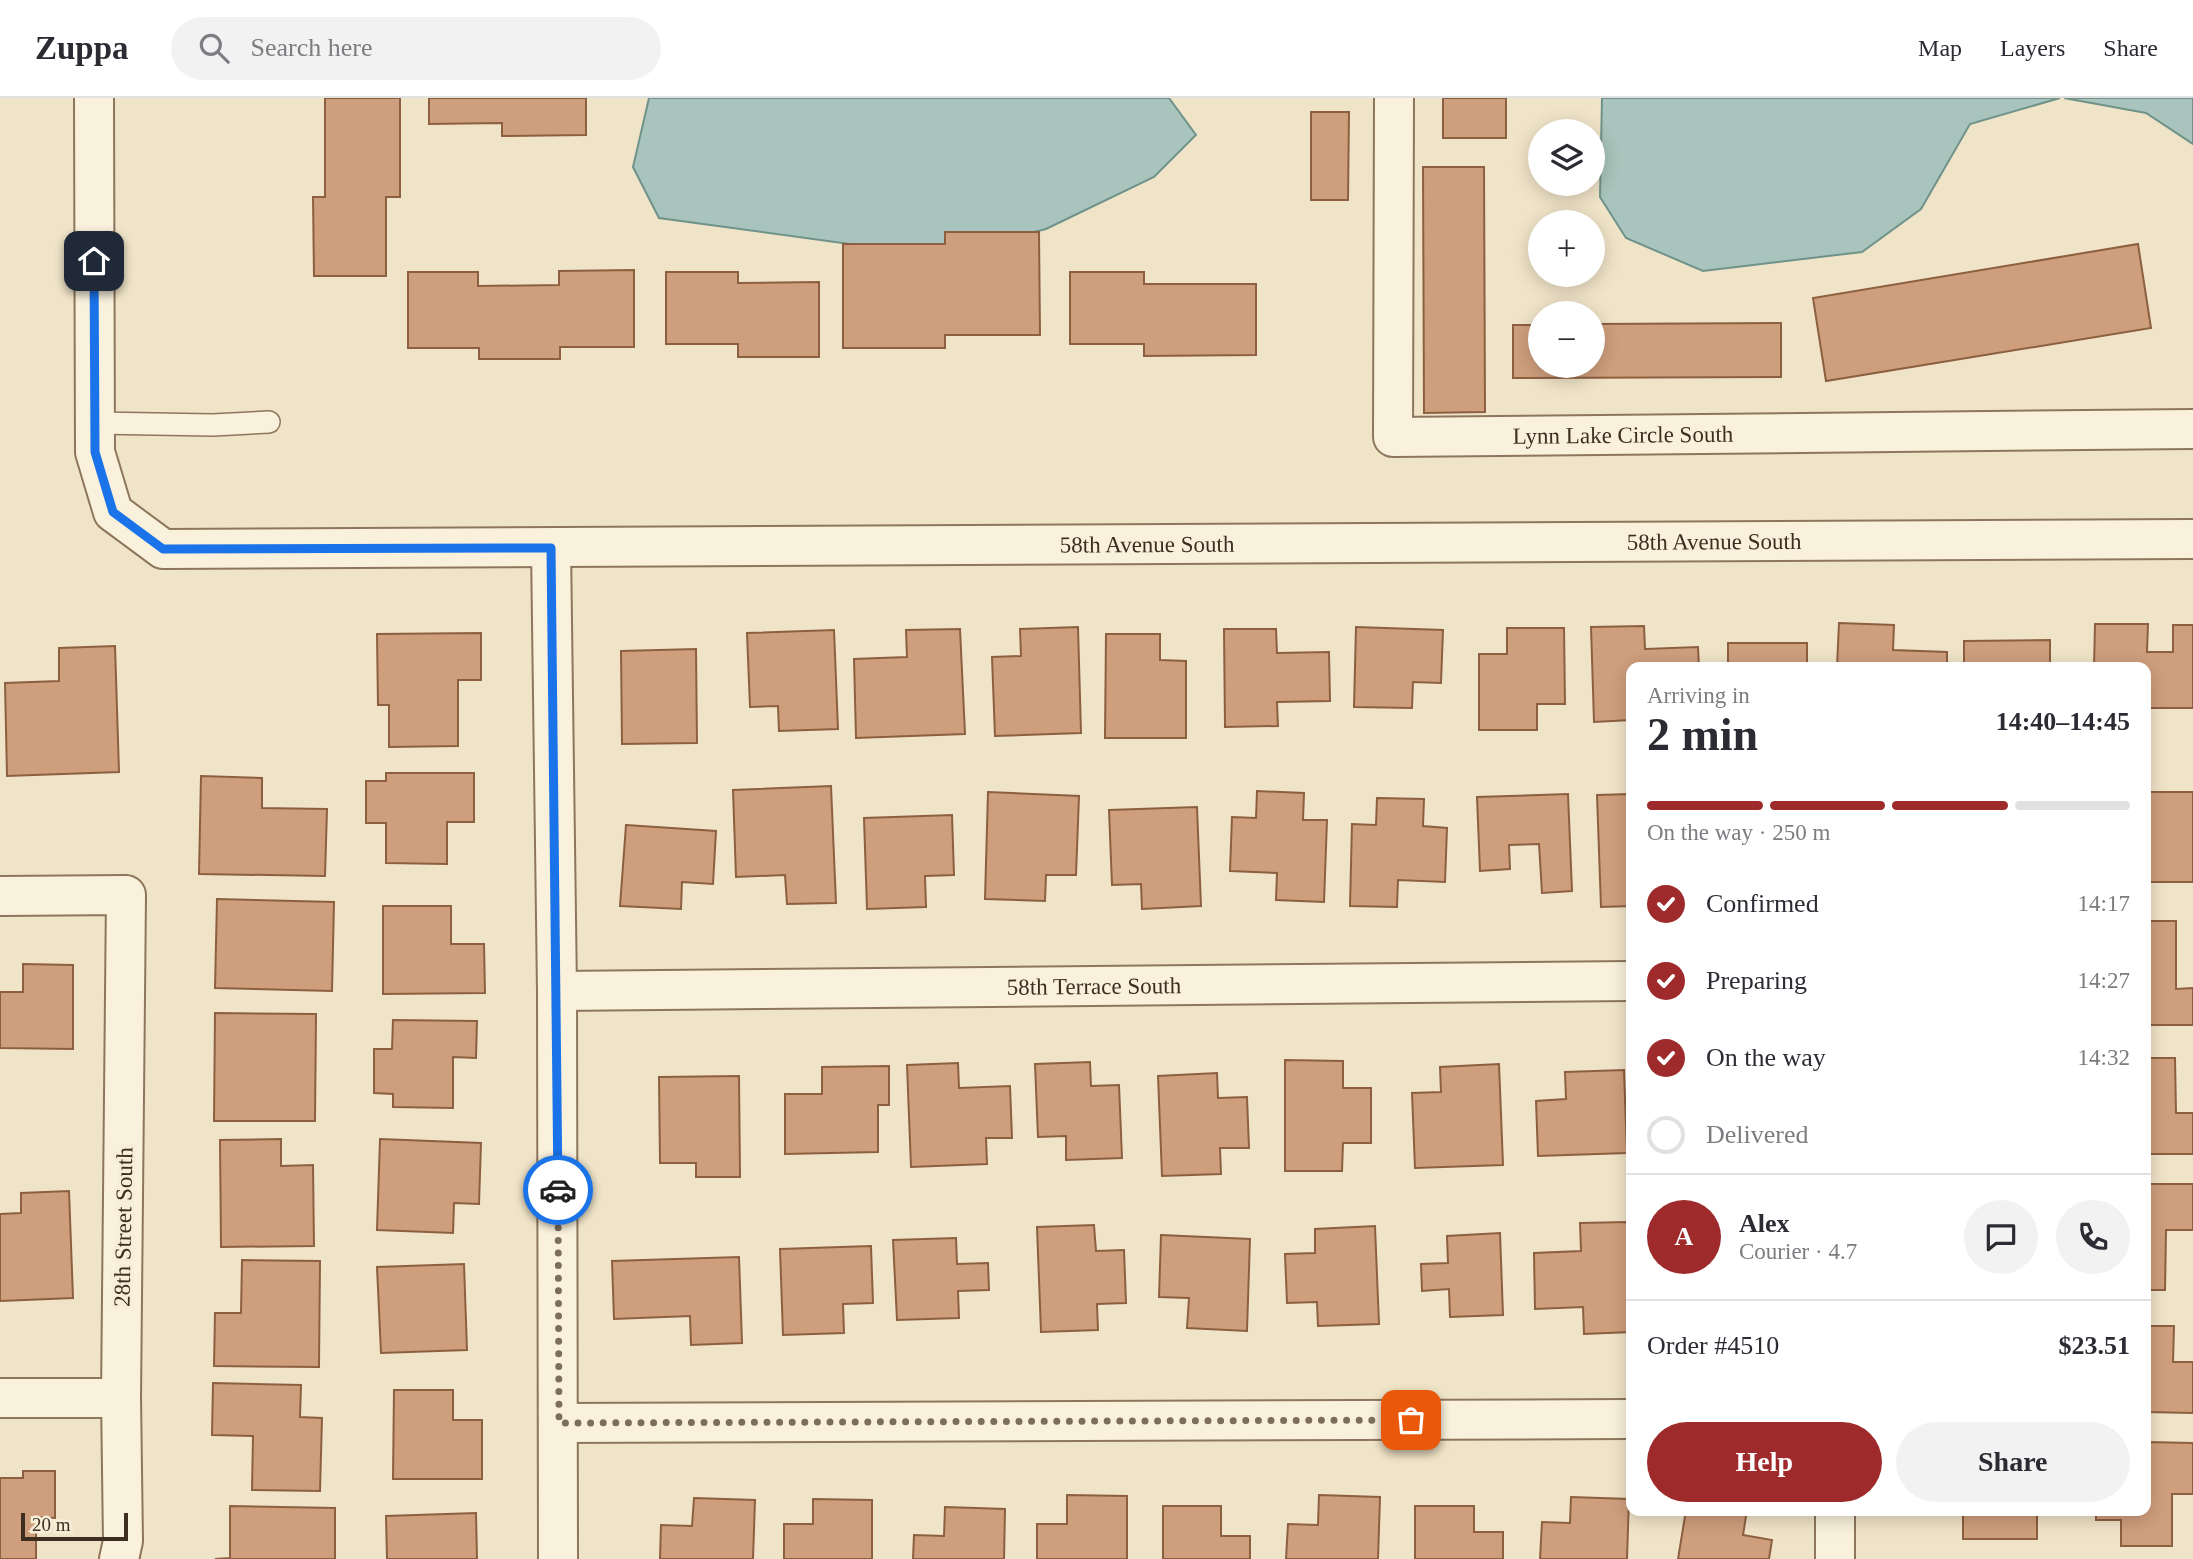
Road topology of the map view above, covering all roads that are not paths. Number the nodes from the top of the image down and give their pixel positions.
1 (94, 98) edge
2 (1394, 98) edge
3 (269, 422) dead end
4 (95, 423) junction
5 (2193, 429) edge
6 (2193, 539) edge
7 (551, 548) junction
8 (0, 896) edge
9 (1626, 981) edge
10 (557, 991) junction
11 (0, 1398) edge
12 (121, 1398) junction
13 (1626, 1419) edge
14 (559, 1423) junction
15 (1835, 1516) edge
16 (120, 1559) edge
17 (558, 1559) edge
18 (1835, 1559) edge

1 - 4 street
2 - 5 street, Lynn Lake Circle South
3 - 4 lane
4 - 7 street, 58th Avenue South
6 - 7 street, 58th Avenue South
7 - 10 street
8 - 12 street, 28th Street South
9 - 10 street, 58th Terrace South
10 - 14 street
11 - 12 street
12 - 16 street, 28th Street South
13 - 14 street
14 - 17 street
15 - 18 street

